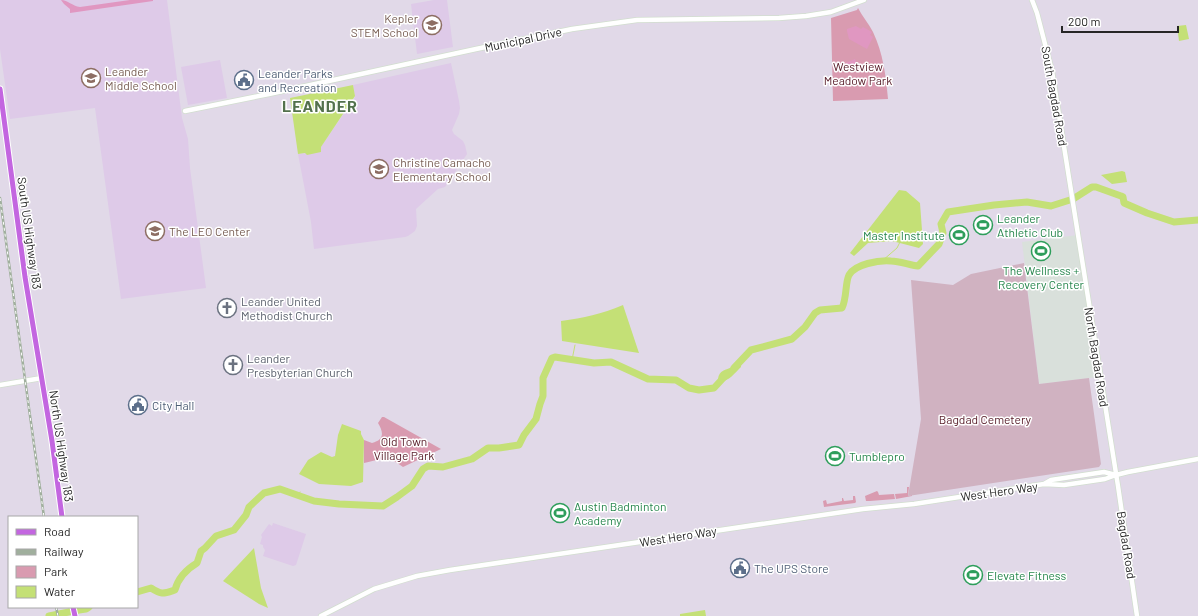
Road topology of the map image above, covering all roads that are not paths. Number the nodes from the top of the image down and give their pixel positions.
1 (864, 0) edge
2 (1032, 0) edge
3 (0, 90) edge
4 (185, 111) dead end
5 (1072, 193) joint
6 (42, 378) junction
7 (0, 385) edge
8 (1198, 459) edge
9 (1116, 475) junction
10 (1044, 484) junction
11 (62, 516) edge
12 (320, 616) edge
13 (1137, 616) edge

1 - 4 main road, Municipal Drive
2 - 5 main road, South Bagdad Road
3 - 6 main road, South US Highway 183
5 - 9 main road, North Bagdad Road
6 - 7 main road
6 - 11 main road, North US Highway 183
8 - 9 main road, West Hero Way
9 - 10 main road, West Hero Way
9 - 10 main road, West Hero Way
9 - 13 main road, Bagdad Road
10 - 12 main road, West Hero Way

